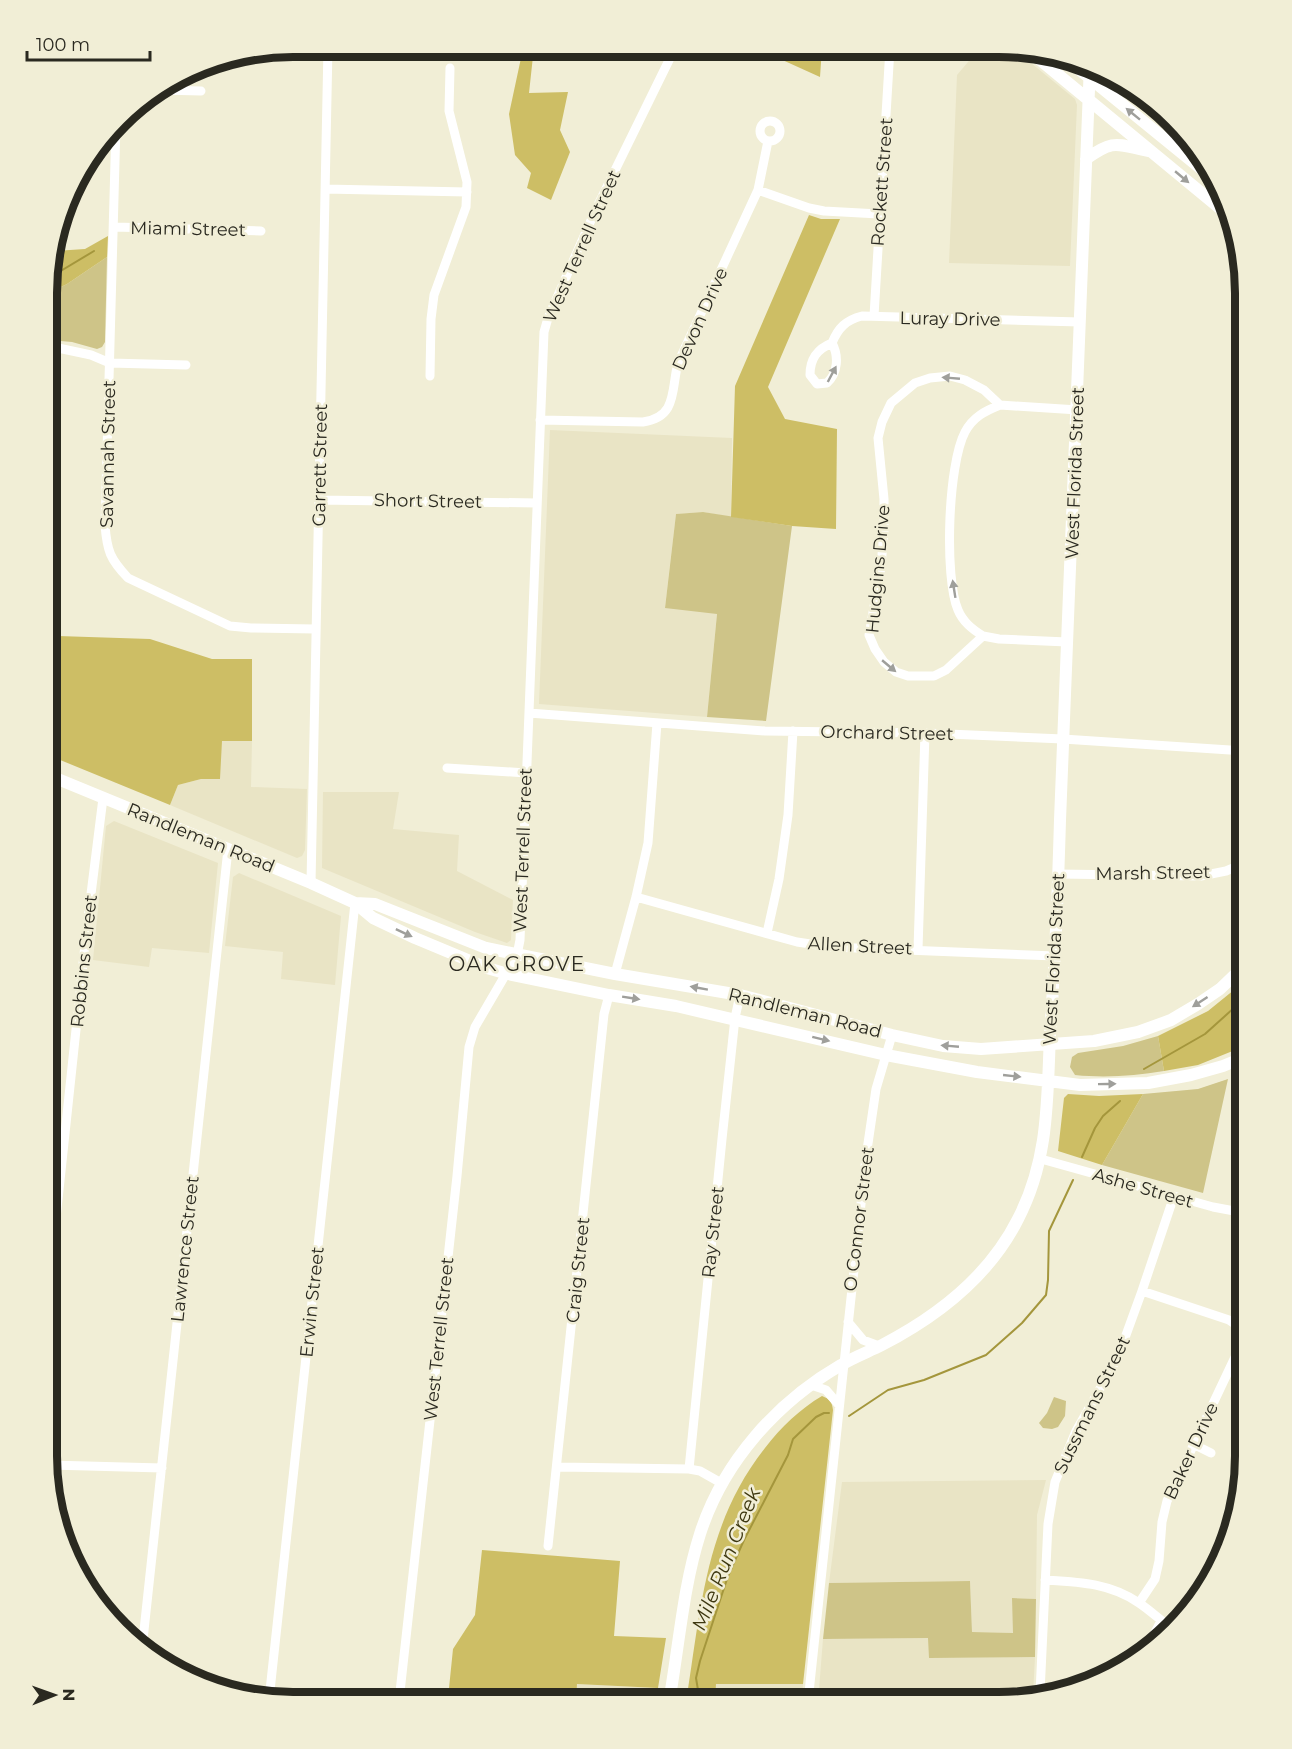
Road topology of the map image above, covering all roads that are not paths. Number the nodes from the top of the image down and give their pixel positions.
1 (328, 57) edge
2 (671, 57) edge
3 (889, 57) edge
4 (1043, 62) edge
5 (450, 68) dead end
6 (1081, 72) edge
7 (1090, 75) edge
8 (1090, 80) junction
9 (173, 90) edge
10 (201, 91) dead end
11 (1089, 99) junction
12 (116, 136) edge
13 (768, 141) dead end
14 (1153, 152) junction
15 (1086, 159) junction
16 (1197, 165) edge
17 (325, 189) junction
18 (758, 190) junction
19 (467, 192) junction
20 (1219, 207) edge
21 (879, 214) junction
22 (114, 227) junction
23 (261, 231) dead end
24 (873, 316) junction
25 (1080, 322) junction
26 (832, 343) dead end
27 (57, 348) edge
28 (110, 363) junction
29 (186, 365) dead end
30 (430, 376) dead end
31 (1000, 405) junction
32 (1077, 410) junction
33 (540, 420) junction
34 (319, 500) junction
35 (537, 503) junction
36 (315, 629) junction
37 (983, 636) junction
38 (1067, 642) junction
39 (529, 713) junction
40 (657, 723) junction
41 (793, 731) junction
42 (925, 733) junction
43 (1063, 739) junction
44 (1235, 750) edge
45 (447, 768) dead end
46 (526, 773) junction
47 (57, 779) edge
48 (103, 798) junction
49 (228, 849) junction
50 (1235, 867) edge
51 (1058, 874) junction
52 (311, 883) junction
53 (636, 897) junction
54 (355, 903) junction
55 (767, 933) junction
56 (918, 950) junction
57 (517, 955) junction
58 (1055, 956) junction
59 (508, 974) junction
60 (615, 974) junction
61 (1235, 975) edge
62 (609, 995) junction
63 (740, 995) junction
64 (735, 1018) junction
65 (892, 1035) junction
66 (1050, 1044) junction
67 (886, 1055) junction
68 (1235, 1061) edge
69 (1049, 1081) junction
70 (1041, 1159) junction
71 (57, 1175) edge
72 (1174, 1196) junction
73 (1235, 1211) edge
74 (1142, 1291) junction
75 (848, 1322) junction
76 (1235, 1324) edge
77 (879, 1346) junction
78 (1235, 1357) edge
79 (843, 1363) junction
80 (811, 1385) junction
81 (839, 1405) junction
82 (1193, 1444) junction
83 (1211, 1453) dead end
84 (58, 1466) edge
85 (558, 1467) junction
86 (162, 1468) junction
87 (689, 1469) junction
88 (723, 1484) junction
89 (548, 1546) dead end
90 (1045, 1580) junction
91 (1139, 1603) junction
92 (1161, 1621) junction
93 (1165, 1624) edge
94 (1154, 1635) edge
95 (143, 1639) edge
96 (1040, 1688) edge
97 (270, 1691) edge
98 (400, 1692) edge
99 (671, 1692) edge
100 (809, 1692) edge

1 - 17 street, Garrett Street
2 - 33 street, West Terrell Street
3 - 21 street, Rockett Street
4 - 11 main road
5 - 19 street
6 - 8 main road
7 - 8 main road, West Florida Street
8 - 11 main road, West Florida Street
16 -> 8 main road
9 - 10 street
11 - 14 main road
11 - 15 main road, West Florida Street
12 - 22 street, Savannah Street
13 - 18 street, Devon Drive
14 - 15 main road
14 -> 20 main road
15 - 25 main road, West Florida Street
17 - 19 street
17 - 34 street, Garrett Street
18 - 21 street
18 - 33 street, Devon Drive
19 - 30 street
21 - 24 street, Rockett Street
22 - 23 street, Miami Street
22 - 28 street, Savannah Street
24 - 25 street, Luray Drive
24 - 26 street, Luray Drive
25 - 32 main road, West Florida Street
27 - 28 street
28 - 29 street
28 - 36 street, Savannah Street
31 - 32 street
37 -> 31 street
31 -> 37 street, Hudgins Drive
32 - 38 main road, West Florida Street
33 - 35 street, West Terrell Street
34 - 35 street, Short Street
34 - 36 street, Garrett Street
35 - 39 street, West Terrell Street
36 - 52 street, Garrett Street
37 - 38 street
38 - 43 main road, West Florida Street
39 - 40 street, Orchard Street
39 - 46 street, West Terrell Street
40 - 41 street, Orchard Street
40 - 53 street
41 - 42 street, Orchard Street
41 - 55 street
42 - 43 street, Orchard Street
42 - 56 street
43 - 44 street, Orchard Street
43 - 51 main road, West Florida Street
45 - 46 street
46 - 57 street, West Terrell Street
47 - 48 main road, Randleman Road
48 - 49 main road, Randleman Road
48 - 71 street, Robbins Street
49 - 52 main road, Randleman Road
49 - 86 street, Lawrence Street
50 - 51 street, Marsh Street
51 - 58 main road, West Florida Street
52 - 54 main road, Randleman Road
53 - 55 street, Allen Street
53 - 60 street
54 - 57 main road, Randleman Road
54 -> 59 main road, Randleman Road
54 - 97 street, Erwin Street
55 - 56 street, Allen Street
56 - 58 street, Allen Street
57 - 59 street, West Terrell Street
57 - 60 main road, Randleman Road
58 - 66 main road, West Florida Street
59 - 62 main road, Randleman Road
59 - 98 street, West Terrell Street
63 -> 60 main road, Randleman Road
61 -> 66 main road, Randleman Road
62 -> 64 main road, Randleman Road
62 - 85 street, Craig Street
63 - 64 street, Ray Street
63 - 65 main road, Randleman Road
64 -> 67 main road, Randleman Road
64 - 87 street, Ray Street
66 -> 65 main road, Randleman Road
65 - 67 street, O Connor Street
66 - 69 main road, West Florida Street
67 -> 69 main road, Randleman Road
67 - 75 street, O Connor Street
69 -> 68 main road, Randleman Road
69 - 70 main road, West Florida Street
70 - 72 street, Ashe Street
70 - 77 main road, West Florida Street
72 - 73 street, Ashe Street
72 - 74 street, Sussmans Street
74 - 76 street
74 - 90 street, Sussmans Street
75 - 77 street
75 - 79 street, O Connor Street
77 - 79 main road, West Florida Street
78 - 82 street, Baker Drive
79 - 80 main road, West Florida Street
79 - 81 street, O Connor Street
80 - 81 street
80 - 88 main road, West Florida Street
81 - 100 street, O Connor Street
82 - 83 street
82 - 91 street, Baker Drive
84 - 86 street
85 - 87 street
85 - 89 street, Craig Street
86 - 95 street, Lawrence Street
87 - 88 street
88 - 99 main road, West Florida Street
90 - 91 street
90 - 96 street, Sussmans Street
91 - 92 street
92 - 93 street
92 - 94 street

